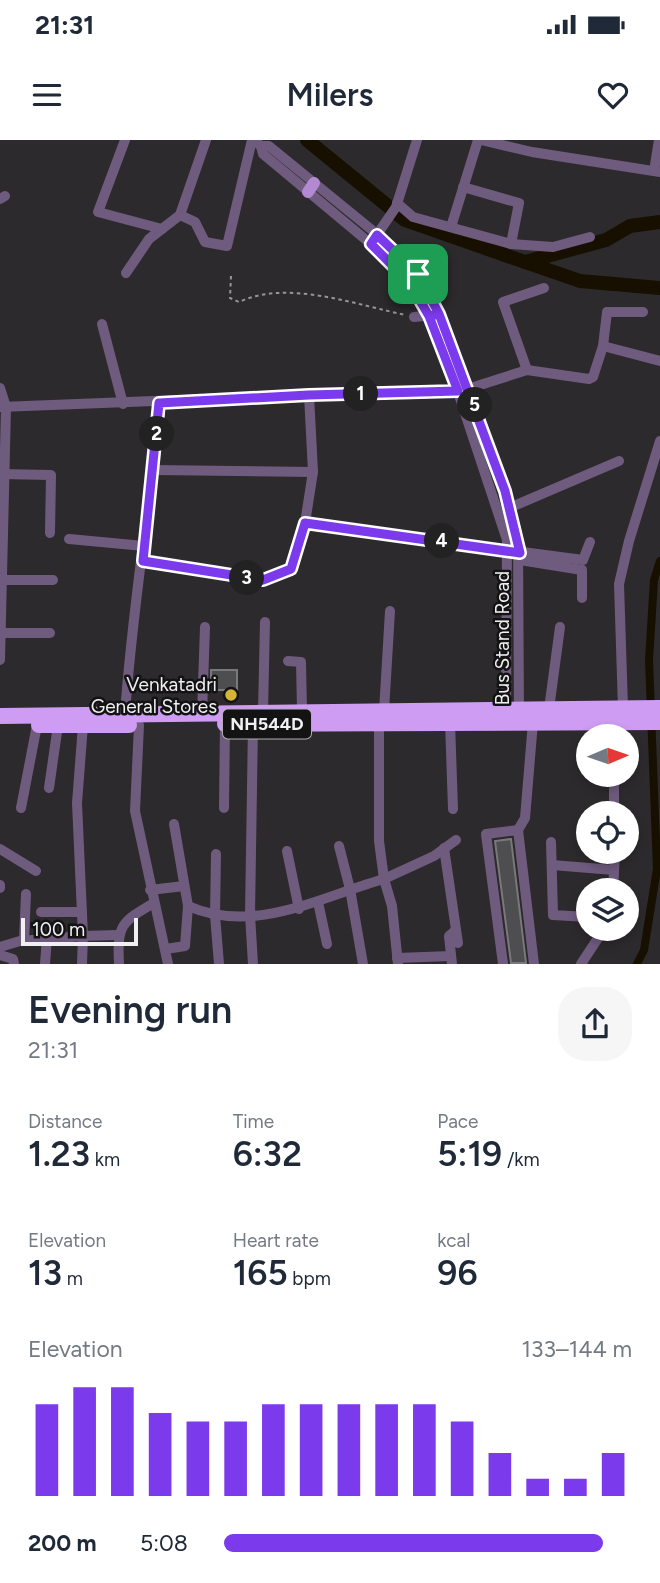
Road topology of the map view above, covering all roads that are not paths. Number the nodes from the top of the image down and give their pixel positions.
1 (125, 140) edge
2 (206, 140) edge
3 (418, 140) edge
4 (480, 140) edge
5 (536, 140) edge
6 (659, 140) edge
7 (256, 142) edge
8 (532, 152) junction
9 (657, 171) edge
10 (463, 187) junction
11 (394, 209) junction
12 (180, 215) junction
13 (451, 227) junction
14 (162, 229) junction
15 (590, 237) dead end
16 (374, 239) junction
17 (511, 244) junction
18 (126, 273) dead end
19 (544, 288) dead end
20 (643, 312) dead end
21 (434, 315) junction
22 (414, 317) road end
23 (102, 324) dead end
24 (603, 346) junction
25 (660, 361) edge
26 (527, 370) junction
27 (0, 388) edge
28 (464, 390) junction
29 (309, 395) junction
30 (159, 403) junction
31 (123, 404) junction
32 (3, 407) edge
33 (660, 441) edge
34 (619, 461) dead end
35 (154, 470) junction
36 (313, 472) junction
37 (3, 474) edge
38 (509, 508) junction
39 (305, 523) junction
40 (50, 533) dead end
41 (69, 539) dead end
42 (590, 542) dead end
43 (144, 546) junction
44 (516, 555) junction
45 (143, 561) junction
46 (2, 580) junction
47 (53, 580) dead end
48 (582, 598) dead end
49 (1, 605) edge
50 (390, 611) dead end
51 (265, 622) dead end
52 (205, 627) dead end
53 (560, 627) dead end
54 (1, 633) edge
55 (50, 633) dead end
56 (0, 660) edge
57 (288, 662) dead end
58 (660, 708) edge
59 (549, 709) junction
60 (302, 711) junction
61 (125, 714) junction
62 (202, 714) junction
63 (0, 716) edge
64 (381, 717) junction
65 (517, 717) junction
66 (258, 718) junction
67 (624, 719) edge
68 (450, 722) junction
69 (660, 722) edge
70 (225, 724) junction
71 (37, 725) junction
72 (58, 725) junction
73 (83, 725) junction
74 (139, 725) junction
75 (0, 726) edge
76 (49, 788) dead end
77 (21, 808) dead end
78 (224, 808) dead end
79 (453, 809) dead end
80 (174, 824) dead end
81 (518, 830) junction
82 (456, 840) dead end
83 (551, 842) dead end
84 (339, 846) dead end
85 (444, 848) junction
86 (0, 849) edge
87 (287, 851) dead end
88 (216, 854) dead end
89 (614, 864) edge
90 (552, 865) junction
91 (614, 870) junction
92 (36, 871) dead end
93 (614, 878) edge
94 (384, 879) junction
95 (184, 886) junction
96 (351, 889) junction
97 (150, 890) junction
98 (26, 894) dead end
99 (318, 902) junction
100 (154, 903) junction
101 (188, 906) junction
102 (299, 909) junction
103 (41, 912) dead end
104 (82, 912) junction
105 (215, 915) junction
106 (250, 915) junction
107 (576, 916) edge
108 (162, 928) junction
109 (186, 928) junction
110 (456, 930) junction
111 (117, 935) junction
112 (83, 936) junction
113 (47, 938) junction
114 (24, 940) junction
115 (596, 941) edge
116 (458, 943) dead end
117 (327, 944) dead end
118 (0, 947) edge
119 (166, 949) junction
120 (0, 955) edge
121 (451, 960) edge
122 (397, 961) edge
123 (14, 964) edge
124 (45, 964) edge
125 (82, 964) edge
126 (119, 964) edge
127 (168, 964) edge
128 (219, 964) edge
129 (253, 964) edge
130 (363, 964) edge
131 (503, 964) edge
132 (534, 964) edge
133 (581, 964) edge

1 - 14 street
2 - 12 street
3 - 11 street
4 - 8 street
4 - 10 street
5 - 8 street
6 - 9 street
7 - 12 street
7 - 16 street, Bus Stand Road
8 - 9 street
10 - 13 street
10 - 17 street
11 - 13 street
11 - 16 street
12 - 14 street
13 - 17 street
14 - 18 street
15 - 17 street
16 - 21 street, Bus Stand Road
19 - 26 street
20 - 24 street
21 - 22 street
21 - 28 street, Bus Stand Road
23 - 31 street
24 - 25 street
24 - 26 street
26 - 28 street
27 - 32 street
28 - 29 street
28 - 38 street, Bus Stand Road
28 - 44 street, Bus Stand Road
29 - 30 street
29 - 36 street
30 - 31 street
30 - 35 street
31 - 32 street
32 - 37 street
33 - 67 street
34 - 38 street
35 - 36 street
35 - 43 street
36 - 39 street
37 - 40 street
37 - 46 street
38 - 44 street, Bus Stand Road
39 - 44 street
39 - 45 street
41 - 43 street
42 - 44 street
43 - 45 street
44 - 48 street
44 - 65 street, Bus Stand Road
45 - 61 street
46 - 47 street
46 - 49 street
49 - 54 street
50 - 64 street
51 - 66 street
52 - 62 street
53 - 59 street
54 - 55 street
54 - 56 street
57 - 60 street
58 - 67 highway, NH544D
59 - 65 highway, NH544D
59 - 67 highway, NH544D
60 - 64 highway, NH544D
60 - 66 highway, NH544D
61 - 62 highway, NH544D
61 - 63 highway, NH544D
62 - 66 highway, NH544D
64 - 65 highway, NH544D
64 - 66 highway, NH544D
64 - 68 highway, NH544D
64 - 94 street
65 - 67 highway, NH544D
65 - 68 highway, NH544D
65 - 81 street, Bus Stand Road
66 - 70 highway, NH544D
66 - 106 street
67 - 69 highway, NH544D
68 - 79 street
70 - 74 highway, NH544D
70 - 78 street
71 - 72 highway, NH544D
71 - 75 highway, NH544D
71 - 77 street
72 - 73 highway, NH544D
72 - 76 street
73 - 74 highway, NH544D
73 - 104 street
74 - 97 street
80 - 95 street
81 - 131 street
81 - 132 street
82 - 85 street
83 - 90 street
84 - 96 street
85 - 94 street
85 - 110 street
86 - 92 street
87 - 102 street
88 - 105 street
89 - 91 street
90 - 91 street
90 - 107 street
91 - 93 street
94 - 96 street
94 - 122 street
95 - 97 street
95 - 101 street
96 - 99 street
96 - 130 street
97 - 100 street
98 - 114 street
99 - 102 street
99 - 117 street
100 - 108 street
100 - 111 street
101 - 105 street
101 - 109 street
102 - 106 street
103 - 104 street
104 - 112 street
105 - 106 street
105 - 128 street
106 - 129 street
108 - 109 street
108 - 119 street
109 - 119 street
110 - 116 street
110 - 121 street
111 - 112 street
111 - 126 street
112 - 113 street
112 - 125 street
113 - 114 street
113 - 124 street
114 - 118 street
115 - 133 street
119 - 127 street
120 - 123 street
121 - 122 street

